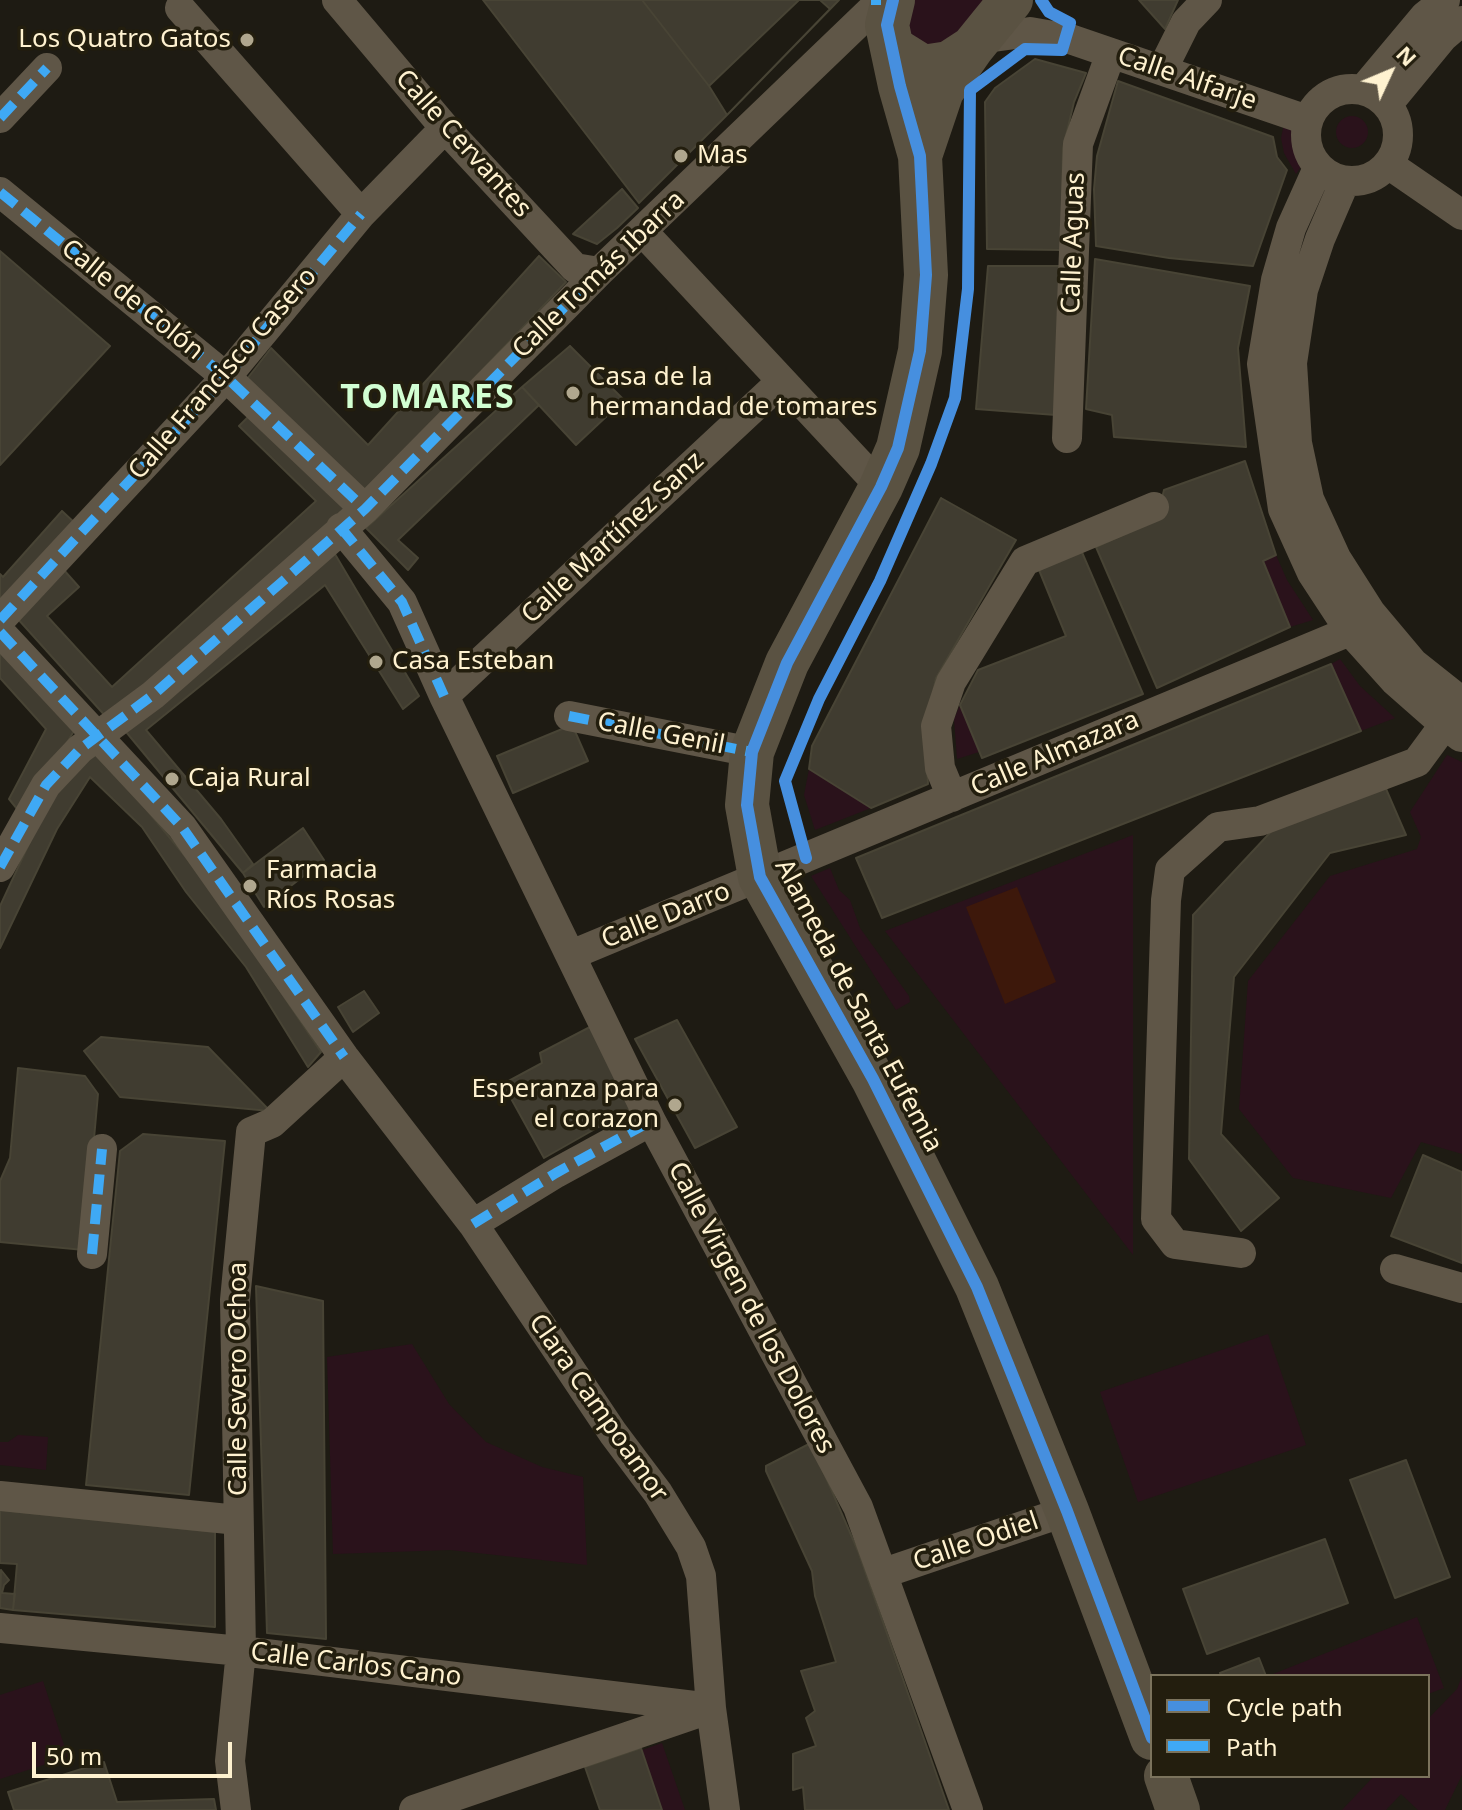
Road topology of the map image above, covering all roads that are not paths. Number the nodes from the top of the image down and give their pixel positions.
1 (337, 0) edge
2 (1011, 0) edge
3 (1019, 0) edge
4 (1207, 0) edge
5 (1445, 0) edge
6 (882, 1) edge
7 (180, 8) dead end
8 (1462, 21) edge
9 (1066, 38) junction
10 (976, 43) junction
11 (894, 49) junction
12 (1111, 53) junction
13 (47, 68) dead end
14 (1162, 70) junction
15 (1375, 98) junction
16 (0, 118) edge
17 (1307, 120) junction
18 (445, 128) junction
19 (920, 156) junction
20 (1388, 164) junction
21 (1318, 168) junction
22 (1345, 181) junction
23 (0, 192) edge
24 (361, 214) junction
25 (1462, 215) edge
26 (643, 232) junction
27 (599, 272) junction
28 (226, 377) junction
29 (782, 381) junction
30 (1067, 438) dead end
31 (881, 487) junction
32 (1154, 507) dead end
33 (365, 509) junction
34 (341, 528) junction
35 (0, 620) edge
36 (1350, 631) junction
37 (0, 632) edge
38 (444, 696) junction
39 (1458, 713) edge
40 (569, 716) dead end
41 (97, 738) junction
42 (752, 752) junction
43 (952, 797) junction
44 (0, 867) edge
45 (760, 877) junction
46 (571, 955) junction
47 (344, 1057) junction
48 (651, 1121) junction
49 (102, 1149) dead end
50 (473, 1224) junction
51 (1241, 1253) dead end
52 (92, 1254) dead end
53 (1395, 1269) dead end
54 (1462, 1288) edge
55 (0, 1496) edge
56 (1067, 1511) junction
57 (238, 1520) junction
58 (884, 1573) junction
59 (0, 1628) edge
60 (241, 1651) junction
61 (711, 1708) junction
62 (1150, 1733) edge
63 (1167, 1778) edge
64 (466, 1802) edge
65 (236, 1810) edge
66 (414, 1810) edge
67 (725, 1810) edge
68 (968, 1810) edge
69 (1178, 1810) edge

1 - 18 street, Calle Cervantes
2 - 10 street, Alameda de Santa Eufemia
3 - 9 street, Calle Alfarje
4 - 14 street
5 - 15 street
6 - 11 street, Alameda de Santa Eufemia
6 - 26 street, Calle Tomás Ibarra
7 - 24 street
8 - 15 street
9 - 10 street, Calle Alfarje
9 - 12 street, Calle Alfarje
10 - 11 street
10 - 19 street, Alameda de Santa Eufemia
11 - 19 street, Alameda de Santa Eufemia
12 - 14 street, Calle Alfarje
12 - 30 street, Calle Aguas
13 - 16 street
14 - 17 street, Calle Alfarje
15 - 17 street
15 - 20 street
17 - 21 street
18 - 24 street, Calle Francisco Casero
18 - 27 street, Calle Cervantes
19 - 31 street, Alameda de Santa Eufemia
20 - 22 street
20 - 25 street
21 - 22 street
21 - 36 street
22 - 39 street
23 - 28 street, Calle de Colón
24 - 28 street, Calle Francisco Casero
26 - 27 street, Calle Tomás Ibarra
26 - 29 street
27 - 33 street, Calle Tomás Ibarra
28 - 33 street, Calle de Colón
28 - 35 street, Calle Francisco Casero
29 - 31 street
29 - 38 street, Calle Martínez Sanz
31 - 42 street, Alameda de Santa Eufemia
32 - 43 street
33 - 34 street, Calle Tomás Ibarra
34 - 38 street, Calle Virgen de los Dolores
34 - 41 street, Calle Tomás Ibarra
36 - 39 street
36 - 43 street, Calle Almazara
37 - 41 street, Clara Campoamor
38 - 46 street, Calle Virgen de los Dolores
39 - 51 street
40 - 42 street, Calle Genil
41 - 44 street, Calle Tomás Ibarra
41 - 47 street, Clara Campoamor
42 - 45 street, Alameda de Santa Eufemia
43 - 45 street, Calle Almazara
45 - 46 street, Calle Darro
45 - 56 street, Alameda de Santa Eufemia
46 - 48 street, Calle Virgen de los Dolores
47 - 50 street, Clara Campoamor
47 - 57 street, Calle Severo Ochoa
48 - 50 street
48 - 58 street, Calle Virgen de los Dolores
49 - 52 street
50 - 61 street, Clara Campoamor
53 - 54 street
55 - 57 street
56 - 58 street, Calle Odiel
56 - 62 street, Alameda de Santa Eufemia
57 - 60 street, Calle Severo Ochoa
58 - 68 street, Calle Virgen de los Dolores
59 - 60 street, Calle Carlos Cano
60 - 61 street, Calle Carlos Cano
60 - 65 street, Calle Severo Ochoa
61 - 64 street
61 - 67 street, Clara Campoamor
63 - 69 street
64 - 66 street

